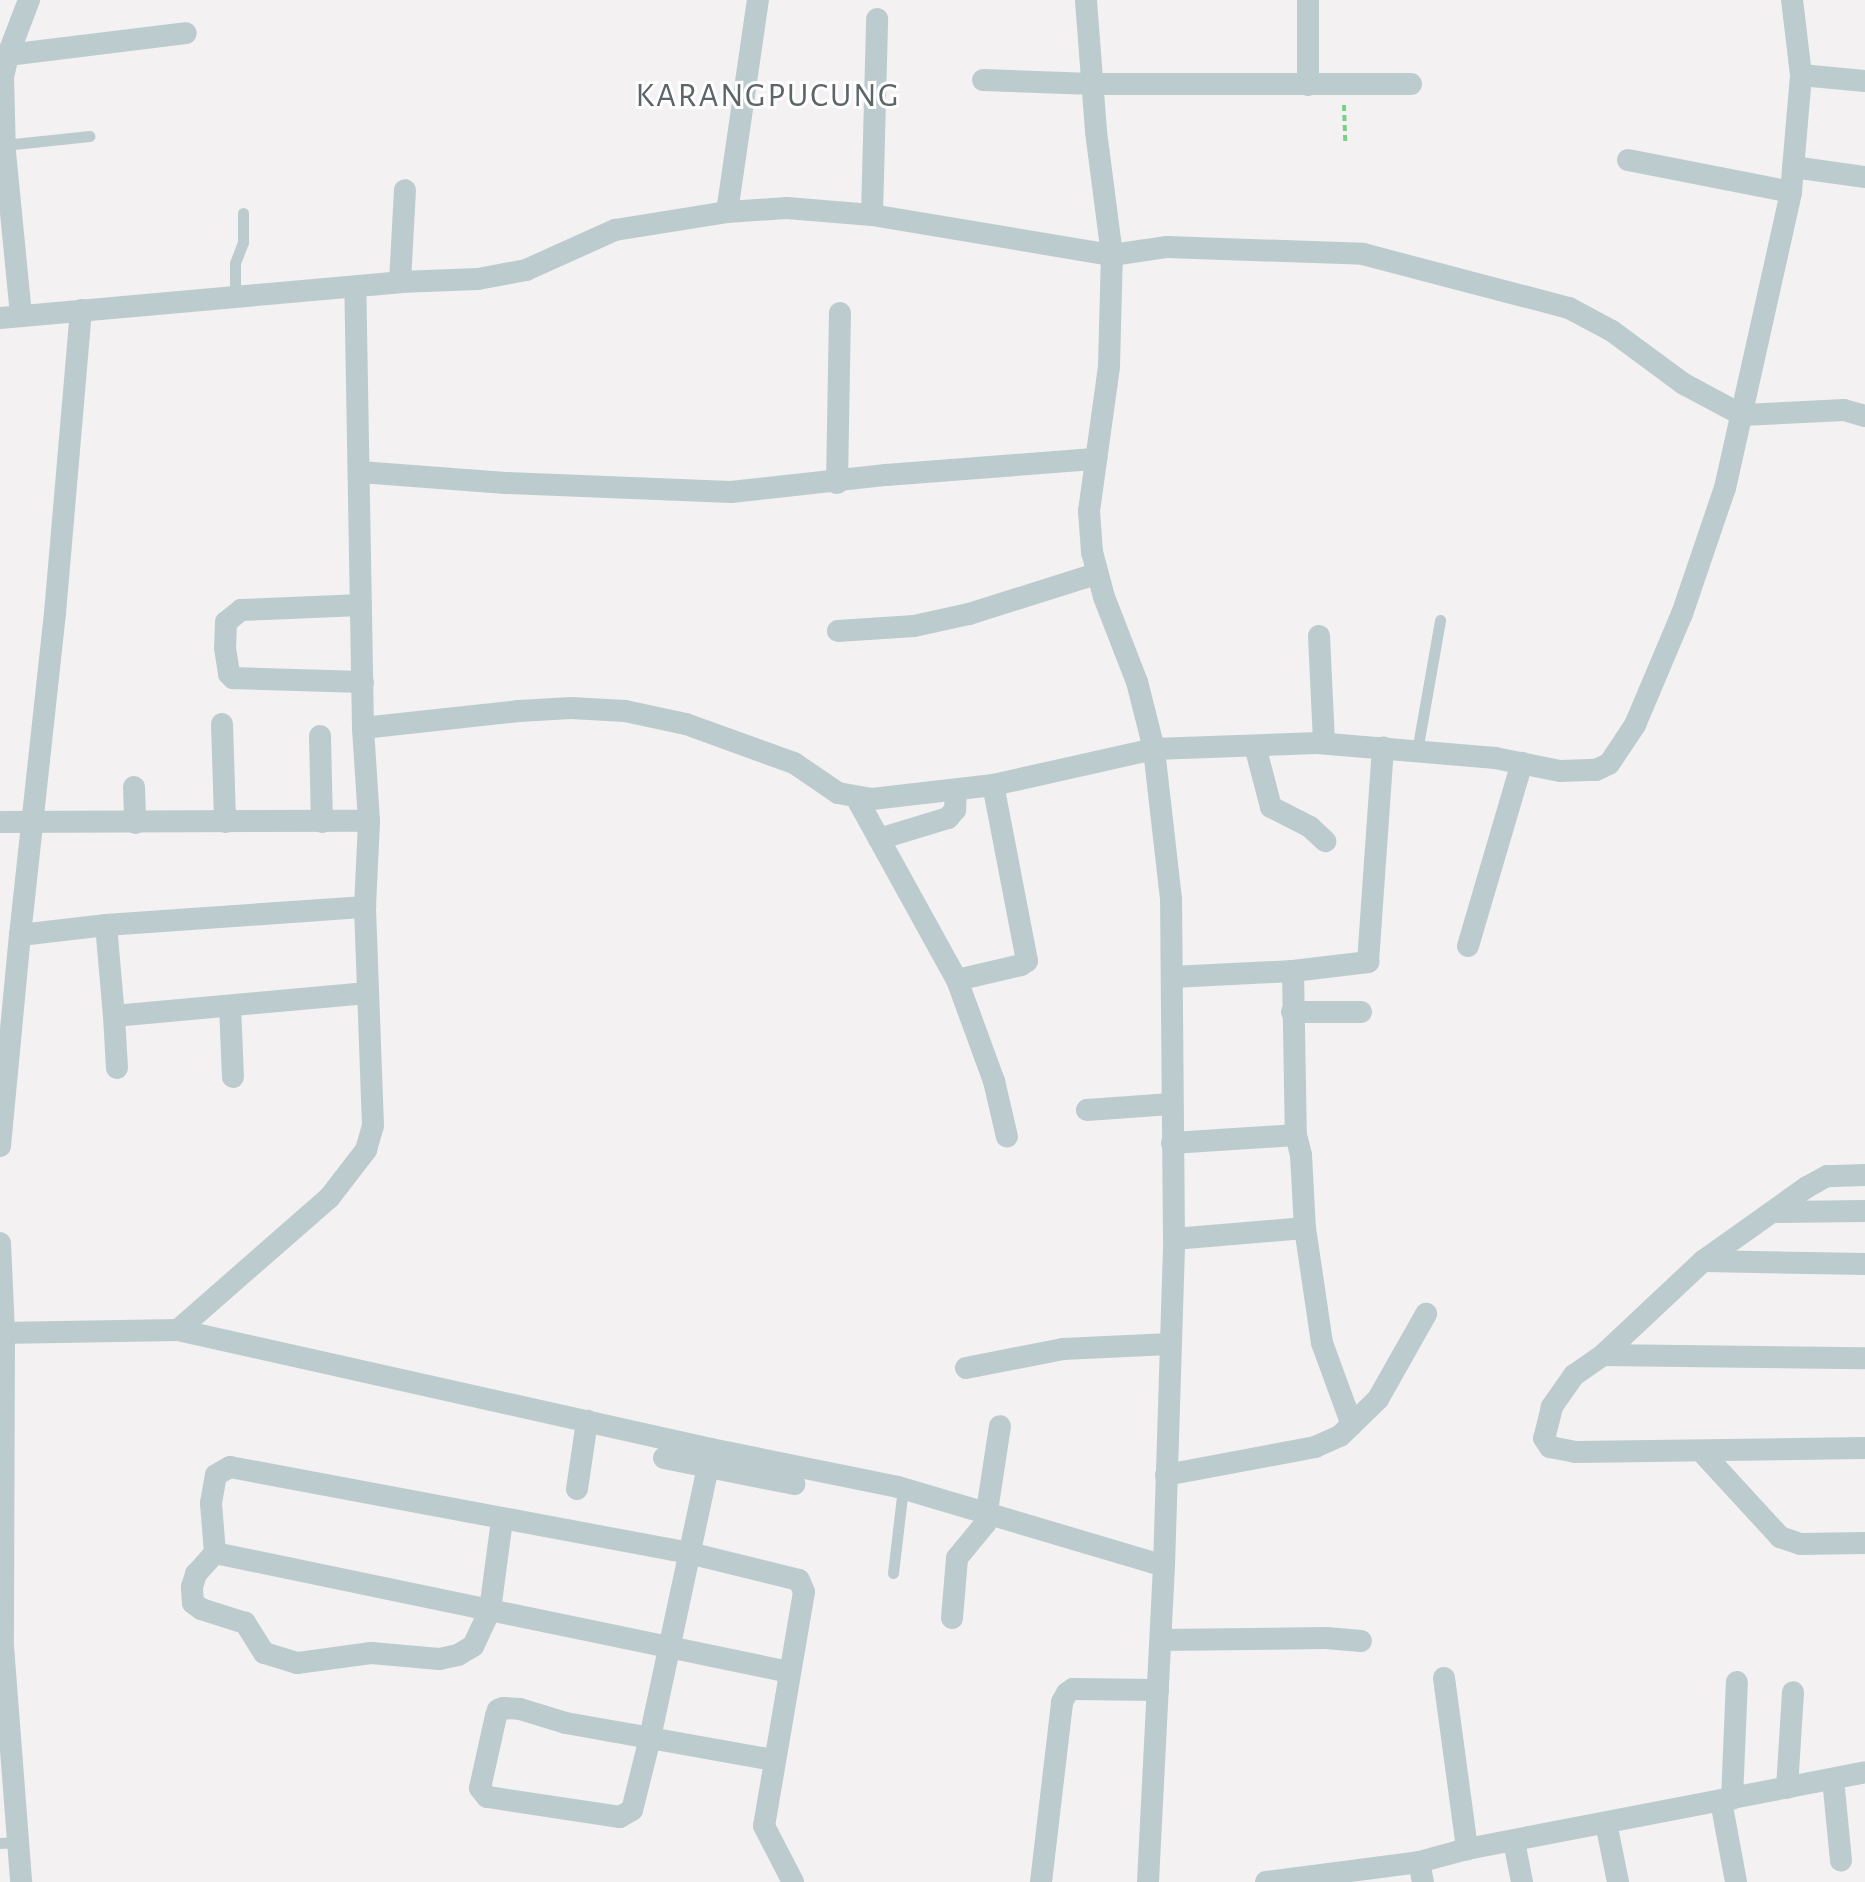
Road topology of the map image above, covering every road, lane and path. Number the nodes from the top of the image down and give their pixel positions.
1 (29, 0) edge
2 (758, 0) edge
3 (1086, 0) edge
4 (1308, 0) edge
5 (1792, 0) edge
6 (877, 19) dead end
7 (186, 33) dead end
8 (8, 55) junction
9 (1801, 75) junction
10 (983, 80) dead end
11 (1865, 81) edge
12 (1093, 84) junction
13 (1411, 84) dead end
14 (1308, 85) junction
15 (1343, 86) junction
16 (90, 136) dead end
17 (1345, 142) dead end
18 (3, 150) edge
19 (1628, 160) dead end
20 (1793, 167) junction
21 (1865, 177) edge
22 (405, 190) dead end
23 (1791, 192) junction
24 (727, 212) junction
25 (243, 213) dead end
26 (872, 215) junction
27 (1112, 255) junction
28 (400, 282) junction
29 (355, 287) junction
30 (235, 297) junction
31 (81, 310) junction
32 (840, 313) dead end
33 (11, 316) edge
34 (1742, 415) junction
35 (1865, 416) edge
36 (1096, 459) junction
37 (360, 472) junction
38 (837, 483) junction
39 (1096, 574) junction
40 (361, 605) junction
41 (1440, 620) dead end
42 (838, 631) dead end
43 (1319, 636) dead end
44 (363, 682) junction
45 (222, 724) dead end
46 (363, 728) junction
47 (320, 736) dead end
48 (1324, 743) junction
49 (1255, 746) junction
50 (1383, 748) junction
51 (1154, 749) junction
52 (1417, 751) junction
53 (1522, 763) junction
54 (993, 785) junction
55 (134, 787) dead end
56 (956, 790) junction
57 (857, 799) junction
58 (369, 821) junction
59 (0, 822) edge
60 (225, 822) junction
61 (322, 822) junction
62 (135, 823) junction
63 (31, 824) junction
64 (879, 839) junction
65 (1325, 841) dead end
66 (365, 907) junction
67 (106, 925) junction
68 (20, 935) junction
69 (1468, 946) dead end
70 (1293, 971) junction
71 (1172, 977) junction
72 (957, 980) junction
73 (367, 993) junction
74 (230, 1006) junction
75 (1292, 1012) junction
76 (1361, 1012) dead end
77 (114, 1016) junction
78 (117, 1068) dead end
79 (233, 1077) dead end
80 (1171, 1104) junction
81 (1087, 1110) dead end
82 (1296, 1135) junction
83 (1007, 1137) dead end
84 (1172, 1143) junction
85 (0, 1146) edge
86 (1865, 1175) edge
87 (1865, 1211) edge
88 (1777, 1212) junction
89 (1305, 1228) junction
90 (1174, 1239) junction
91 (0, 1243) edge
92 (1703, 1261) junction
93 (1865, 1264) edge
94 (1426, 1314) dead end
95 (178, 1330) junction
96 (2, 1332) edge
97 (1170, 1344) junction
98 (1603, 1355) junction
99 (1865, 1358) edge
100 (966, 1368) dead end
101 (587, 1421) junction
102 (1352, 1425) junction
103 (1000, 1426) dead end
104 (1865, 1448) edge
105 (1701, 1451) junction
106 (664, 1458) dead end
107 (708, 1467) junction
108 (1166, 1475) junction
109 (794, 1484) dead end
110 (903, 1488) junction
111 (577, 1489) dead end
112 (987, 1512) junction
113 (502, 1520) junction
114 (1865, 1543) edge
115 (215, 1553) junction
116 (689, 1553) junction
117 (1164, 1566) junction
118 (893, 1573) dead end
119 (490, 1610) junction
120 (952, 1618) dead end
121 (1161, 1640) junction
122 (1361, 1641) dead end
123 (669, 1645) junction
124 (789, 1672) junction
125 (1444, 1678) dead end
126 (1737, 1682) dead end
127 (1158, 1690) junction
128 (1793, 1692) dead end
129 (650, 1738) junction
130 (773, 1760) junction
131 (1865, 1772) edge
132 (1833, 1779) junction
133 (1787, 1788) junction
134 (1726, 1800) junction
135 (1606, 1823) junction
136 (1514, 1841) junction
137 (9, 1843) edge
138 (1467, 1849) junction
139 (1841, 1861) dead end
140 (1421, 1872) edge
141 (21, 1882) edge
142 (793, 1882) edge
143 (1041, 1882) edge
144 (1148, 1882) edge
145 (1266, 1882) edge
146 (1522, 1882) edge
147 (1618, 1882) edge
148 (1736, 1882) edge

1 - 8 street
2 - 24 street
3 - 12 street
4 - 14 street
5 - 9 street
6 - 26 street
7 - 8 street
8 - 18 street
9 - 11 street
9 - 20 street
10 - 12 street
12 - 14 street
12 - 27 street
13 - 15 street
14 - 15 street
15 - 17 path
16 - 18 lane
18 - 33 street
19 - 23 street
20 - 21 street
20 - 23 street
22 - 28 street
23 - 34 street
24 - 26 street
24 - 28 street
25 - 30 lane
26 - 27 street
27 - 34 street
27 - 36 street
28 - 29 street
29 - 30 street
29 - 37 street
30 - 31 street
31 - 33 street
31 - 63 street
32 - 38 street
34 - 35 street
34 - 53 street
36 - 38 street
36 - 39 street
37 - 38 street
37 - 40 street
39 - 42 street
39 - 51 street
40 - 44 street
40 - 44 street
41 - 52 lane
43 - 48 street
44 - 46 street
45 - 60 street
46 - 57 street
46 - 58 street
47 - 61 street
48 - 49 street
48 - 50 street
49 - 51 street
49 - 65 street
50 - 52 street
50 - 70 street
51 - 54 street
51 - 71 street
52 - 53 street
53 - 69 street
54 - 56 street
54 - 72 street
55 - 62 street
56 - 57 street
56 - 64 street
57 - 64 street
58 - 61 street
58 - 66 street
59 - 63 street
60 - 61 street
60 - 62 street
62 - 63 street
63 - 68 street
64 - 72 street
66 - 67 street
66 - 73 street
67 - 68 street
67 - 77 street
68 - 85 street
70 - 71 street
70 - 75 street
71 - 80 street
72 - 83 street
73 - 74 street
73 - 95 street
74 - 77 street
74 - 79 street
75 - 76 street
75 - 82 street
77 - 78 street
80 - 81 street
80 - 84 street
82 - 84 street
82 - 89 street
84 - 90 street
86 - 88 street
87 - 88 street
88 - 92 street
89 - 90 street
89 - 102 street
90 - 97 street
91 - 96 street
92 - 93 street
92 - 98 street
94 - 102 street
95 - 96 street
95 - 101 street
96 - 137 street
97 - 100 street
97 - 108 street
98 - 99 street
98 - 105 street
101 - 110 street
101 - 111 street
102 - 108 street
103 - 112 street
104 - 105 street
105 - 114 street
106 - 107 street
107 - 109 street
107 - 116 street
108 - 117 street
110 - 112 street
110 - 118 lane
112 - 117 street
112 - 120 street
113 - 115 street
113 - 116 street
113 - 119 street
115 - 119 street
115 - 119 street
116 - 123 street
116 - 124 street
117 - 121 street
119 - 123 street
121 - 122 street
121 - 127 street
123 - 124 street
123 - 129 street
124 - 130 street
125 - 138 street
126 - 134 street
127 - 143 street
127 - 144 street
128 - 133 street
129 - 129 street
129 - 130 street
130 - 142 street
131 - 132 street
132 - 133 street
132 - 139 street
133 - 134 street
134 - 135 street
134 - 148 street
135 - 136 street
135 - 147 street
136 - 138 street
136 - 146 street
137 - 141 street
138 - 140 street
140 - 145 street

